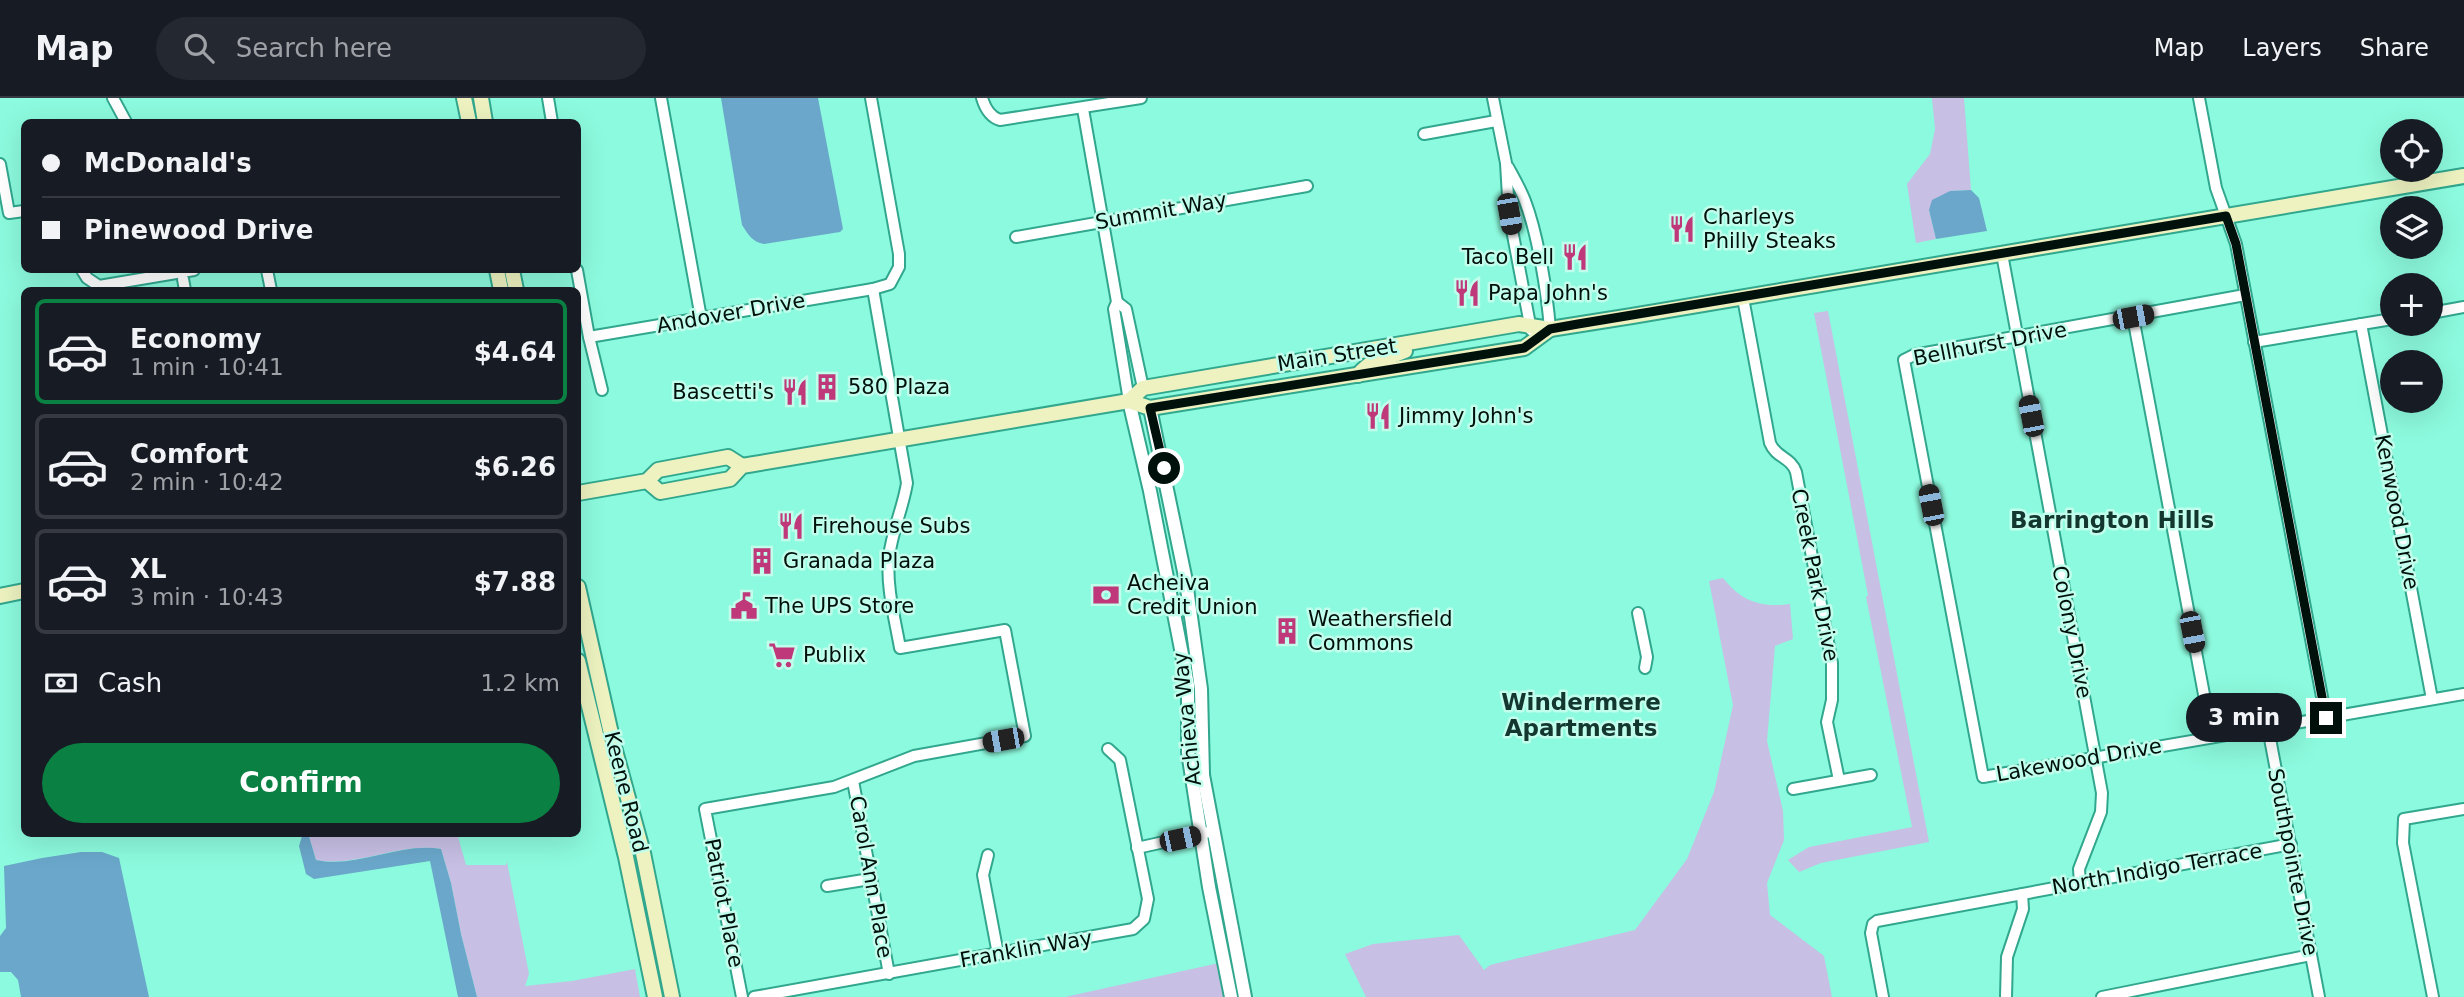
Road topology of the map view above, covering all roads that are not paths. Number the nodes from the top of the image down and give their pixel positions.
1 (113, 98) edge
2 (464, 98) edge
3 (481, 98) edge
4 (548, 98) edge
5 (660, 98) edge
6 (871, 98) edge
7 (982, 98) edge
8 (1141, 98) edge
9 (1493, 98) edge
10 (2199, 98) edge
11 (1083, 108) junction
12 (121, 119) edge
13 (468, 119) edge
14 (484, 119) edge
15 (552, 119) edge
16 (1496, 121) junction
17 (1424, 134) dead end
18 (1506, 163) junction
19 (0, 164) edge
20 (2464, 176) edge
21 (1307, 186) dead end
22 (21, 212) edge
23 (2226, 216) junction
24 (1101, 222) junction
25 (1016, 237) dead end
26 (2001, 254) junction
27 (84, 273) edge
28 (176, 273) edge
29 (873, 289) junction
30 (581, 292) edge
31 (2245, 295) junction
32 (1743, 298) junction
33 (1117, 302) junction
34 (2464, 307) edge
35 (2443, 311) edge
36 (2133, 317) junction
37 (701, 318) junction
38 (2380, 321) edge
39 (2361, 324) junction
40 (1530, 326) junction
41 (1550, 329) junction
42 (589, 337) junction
43 (2017, 337) junction
44 (1534, 341) junction
45 (1411, 342) junction
46 (2255, 342) junction
47 (1358, 375) junction
48 (1143, 388) junction
49 (602, 390) dead end
50 (1129, 401) junction
51 (1150, 408) junction
52 (900, 439) junction
53 (742, 466) junction
54 (647, 481) junction
55 (581, 492) edge
56 (21, 592) edge
57 (0, 596) edge
58 (581, 600) edge
59 (1638, 613) dead end
60 (1645, 668) dead end
61 (581, 673) edge
62 (2464, 694) edge
63 (2432, 699) junction
64 (2326, 718) junction
65 (2268, 728) junction
66 (2212, 737) junction
67 (1108, 749) dead end
68 (2095, 758) junction
69 (1871, 775) dead end
70 (1983, 777) joint
71 (1839, 780) junction
72 (853, 781) junction
73 (1793, 789) dead end
74 (2464, 809) edge
75 (1214, 830) junction
76 (1200, 835) junction
77 (2291, 844) junction
78 (1137, 848) junction
79 (988, 855) dead end
80 (870, 879) junction
81 (2080, 883) junction
82 (827, 886) dead end
83 (2022, 894) junction
84 (998, 954) junction
85 (2311, 955) junction
86 (889, 974) junction
87 (655, 997) edge
88 (672, 997) edge
89 (742, 997) edge
90 (754, 997) edge
91 (1231, 997) edge
92 (1245, 997) edge
93 (1883, 997) edge
94 (2006, 997) edge
95 (2102, 997) edge
96 (2319, 997) edge
97 (2432, 997) edge

1 - 12 street
2 - 13 main road
3 - 14 main road
4 - 15 street
5 - 37 street
6 - 29 street
7 - 11 street
8 - 11 street
9 - 16 street
10 - 23 street
11 - 24 street
16 - 17 street
16 - 18 street
18 - 40 street
18 - 41 street
19 - 22 street
20 - 23 main road, Main Street
21 - 24 street, Summit Way
23 - 26 main road, Main Street
23 - 31 street
24 - 25 street, Summit Way
24 - 33 street
26 - 32 main road, Main Street
26 - 43 street, Colony Drive
27 - 28 street
29 - 37 street, Andover Drive
29 - 52 street
30 - 42 street
31 - 36 street, Bellhurst Drive
31 - 46 street
32 - 41 main road, Main Street
32 - 71 street, Creek Park Drive
33 - 48 street
33 - 50 street
34 - 35 street
36 - 43 street, Bellhurst Drive
36 - 66 street
37 - 42 street, Andover Drive
38 - 39 street
39 - 46 street
39 - 63 street, Kenwood Drive
40 - 41 main road, Main Street
40 - 44 street
40 - 45 main road, Main Street
41 - 44 main road, Main Street
42 - 49 street
43 - 68 street, Colony Drive
43 - 70 street, Bellhurst Drive
44 - 47 main road, Main Street
45 - 47 main road
45 - 48 main road, Main Street
46 - 64 street
47 - 51 main road, Main Street
48 - 50 main road
48 - 51 main road
50 - 51 main road, Main Street
50 - 52 main road, Main Street
50 - 76 street, Achieva Way
51 - 75 street, Achieva Way
52 - 53 main road, Main Street
52 - 72 street
53 - 54 main road, Main Street
53 - 54 main road, Main Street
54 - 55 main road, Main Street
56 - 57 main road
58 - 88 main road, Keene Road
59 - 60 street
61 - 87 main road, Keene Road
62 - 63 street, Lakewood Drive
63 - 64 street, Lakewood Drive
64 - 65 street, Lakewood Drive
65 - 66 street, Lakewood Drive
65 - 77 street, Southpointe Drive
66 - 68 street, Lakewood Drive
67 - 78 street, Franklin Way
68 - 70 street, Lakewood Drive
68 - 81 street, Colony Drive
69 - 71 street
71 - 73 street
72 - 80 street, Carol Ann Place
72 - 89 street, Patriot Place
74 - 97 street
75 - 76 street
75 - 92 street, Achieva Way
76 - 78 street
76 - 91 street, Achieva Way
77 - 81 street, North Indigo Terrace
77 - 85 street, Southpointe Drive
78 - 84 street, Franklin Way
79 - 84 street
80 - 82 street
80 - 86 street, Carol Ann Place
81 - 83 street, North Indigo Terrace
83 - 93 street, North Indigo Terrace
83 - 94 street
84 - 86 street, Franklin Way
85 - 95 street
85 - 96 street, Southpointe Drive
86 - 90 street, Franklin Way

